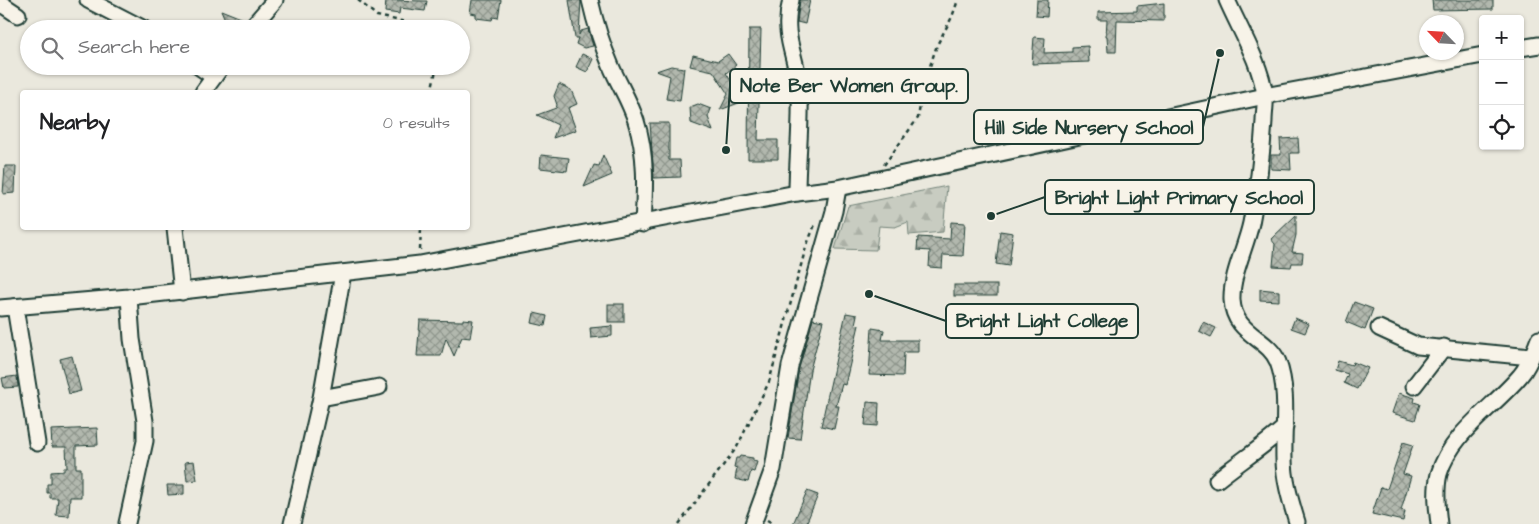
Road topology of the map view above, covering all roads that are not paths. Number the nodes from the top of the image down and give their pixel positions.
1 (88, 0) edge
2 (275, 0) edge
3 (590, 0) edge
4 (791, 0) edge
5 (1227, 0) edge
6 (0, 2) edge
7 (18, 15) dead end
8 (127, 20) edge
9 (258, 20) edge
10 (1539, 45) edge
11 (1524, 47) edge
12 (1479, 56) edge
13 (216, 75) edge
14 (204, 90) edge
15 (1265, 96) junction
16 (838, 188) junction
17 (797, 193) junction
18 (643, 224) junction
19 (175, 230) edge
20 (343, 273) junction
21 (182, 292) junction
22 (129, 298) junction
23 (7, 308) edge
24 (1379, 328) dead end
25 (1539, 339) edge
26 (1444, 348) junction
27 (1532, 357) junction
28 (1414, 386) dead end
29 (379, 387) dead end
30 (321, 398) junction
31 (1285, 427) junction
32 (37, 443) dead end
33 (1217, 480) dead end
34 (1297, 522) dead end
35 (126, 523) edge
36 (292, 524) edge
37 (753, 524) edge
38 (1439, 524) edge

1 - 8 street
2 - 9 street
3 - 18 street
4 - 17 street
5 - 15 street
6 - 7 street
10 - 11 street
12 - 15 street
13 - 14 street
15 - 16 street
15 - 31 street
16 - 17 street
16 - 37 street
17 - 18 street
18 - 20 street
19 - 21 street
20 - 21 street
20 - 30 street
21 - 22 street
22 - 23 street
22 - 35 street
23 - 32 street
24 - 26 street
25 - 27 street
26 - 27 street
26 - 28 street
27 - 38 street
29 - 30 street
30 - 36 street
31 - 33 street
31 - 34 street

